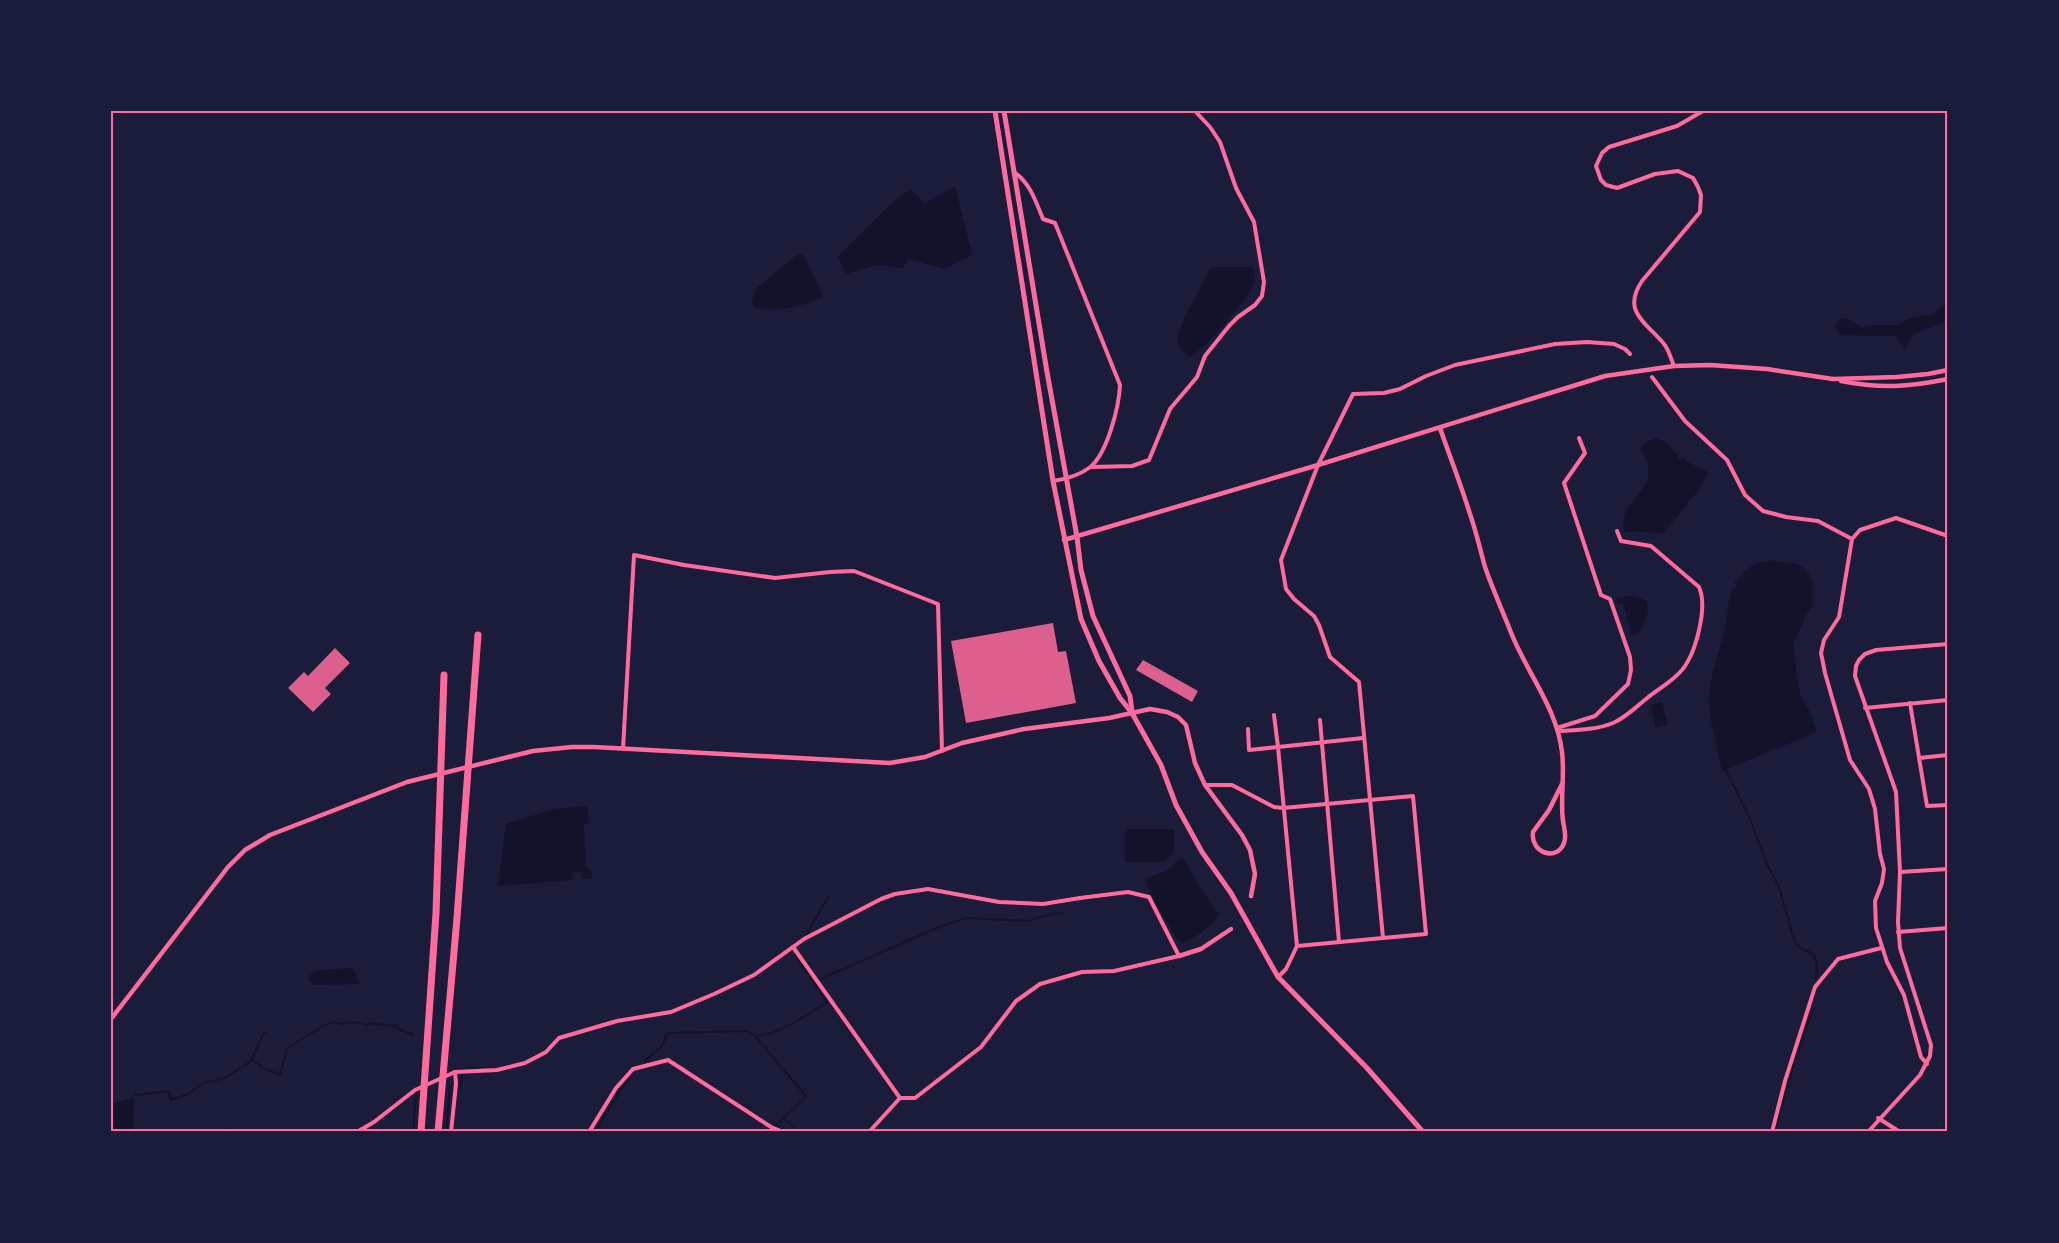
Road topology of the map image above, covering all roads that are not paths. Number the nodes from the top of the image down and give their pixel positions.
1 (995, 111) edge
2 (1004, 111) edge
3 (1195, 111) edge
4 (1703, 111) edge
5 (1015, 173) junction
6 (1630, 354) dead end
7 (1674, 366) junction
8 (1948, 370) edge
9 (1652, 377) dead end
10 (1833, 379) junction
11 (1948, 379) edge
12 (1440, 428) junction
13 (1579, 438) dead end
14 (1318, 465) junction
15 (1091, 467) junction
16 (1067, 478) junction
17 (1053, 481) junction
18 (1617, 531) dead end
19 (1948, 536) edge
20 (1077, 537) junction
21 (1852, 539) junction
22 (1064, 540) junction
23 (478, 635) dead end
24 (1948, 645) edge
25 (444, 675) dead end
26 (1948, 700) edge
27 (1910, 703) junction
28 (1865, 708) junction
29 (1132, 713) junction
30 (1274, 715) dead end
31 (1320, 720) dead end
32 (1248, 729) dead end
33 (1558, 729) junction
34 (1363, 738) junction
35 (1322, 742) junction
36 (1278, 747) junction
37 (623, 749) junction
38 (942, 751) junction
39 (1948, 755) edge
40 (1919, 758) junction
41 (1562, 784) junction
42 (1206, 785) junction
43 (1369, 801) junction
44 (1326, 805) junction
45 (1948, 805) edge
46 (1283, 808) junction
47 (1948, 869) edge
48 (1900, 872) junction
49 (1251, 896) dead end
50 (1948, 928) edge
51 (1231, 929) dead end
52 (1898, 932) junction
53 (1383, 938) junction
54 (1339, 942) junction
55 (1297, 946) junction
56 (793, 947) junction
57 (1881, 948) junction
58 (1179, 956) junction
59 (1278, 977) junction
60 (111, 1019) edge
61 (1927, 1064) junction
62 (455, 1072) junction
63 (900, 1098) junction
64 (1878, 1118) junction
65 (357, 1132) edge
66 (421, 1132) edge
67 (438, 1132) edge
68 (451, 1132) edge
69 (589, 1132) edge
70 (783, 1132) edge
71 (869, 1132) edge
72 (1423, 1132) edge
73 (1772, 1132) edge
74 (1868, 1132) edge
75 (1899, 1132) edge

1 - 17 main road
2 - 5 main road
3 - 15 street
4 - 7 street
5 - 15 street
5 - 16 main road
6 - 14 street
7 - 10 street
7 - 12 street
8 - 10 street
9 - 21 street
10 - 11 street
12 - 14 street
12 - 33 street
13 - 33 street
14 - 20 street
14 - 34 street
15 - 16 street
16 - 17 street
16 - 20 main road
17 - 22 main road
18 - 33 street
19 - 21 street
20 - 22 street
20 - 29 main road
21 - 57 street
22 - 29 main road
23 - 67 highway
24 - 28 street
25 - 66 highway
26 - 27 street
27 - 28 street
27 - 40 street
28 - 48 street
29 - 38 street
29 - 42 street
29 - 59 main road
30 - 36 street
31 - 35 street
32 - 36 street
33 - 41 street
34 - 35 street
34 - 43 street
35 - 36 street
35 - 44 street
36 - 46 street
37 - 38 street
37 - 38 street
37 - 60 street
39 - 40 street
40 - 45 street
41 - 41 street
42 - 46 street
42 - 49 street
43 - 44 street
43 - 53 street
43 - 53 street
44 - 46 street
44 - 54 street
46 - 55 street
47 - 48 street
48 - 52 street
50 - 52 street
51 - 58 street
52 - 61 street
53 - 54 street
54 - 55 street
55 - 59 street
56 - 58 street
56 - 62 street
56 - 63 street
57 - 61 street
57 - 73 street
58 - 63 street
59 - 72 main road
61 - 64 street
62 - 65 street
62 - 68 street
63 - 71 street
64 - 74 street
64 - 75 street
69 - 70 street

